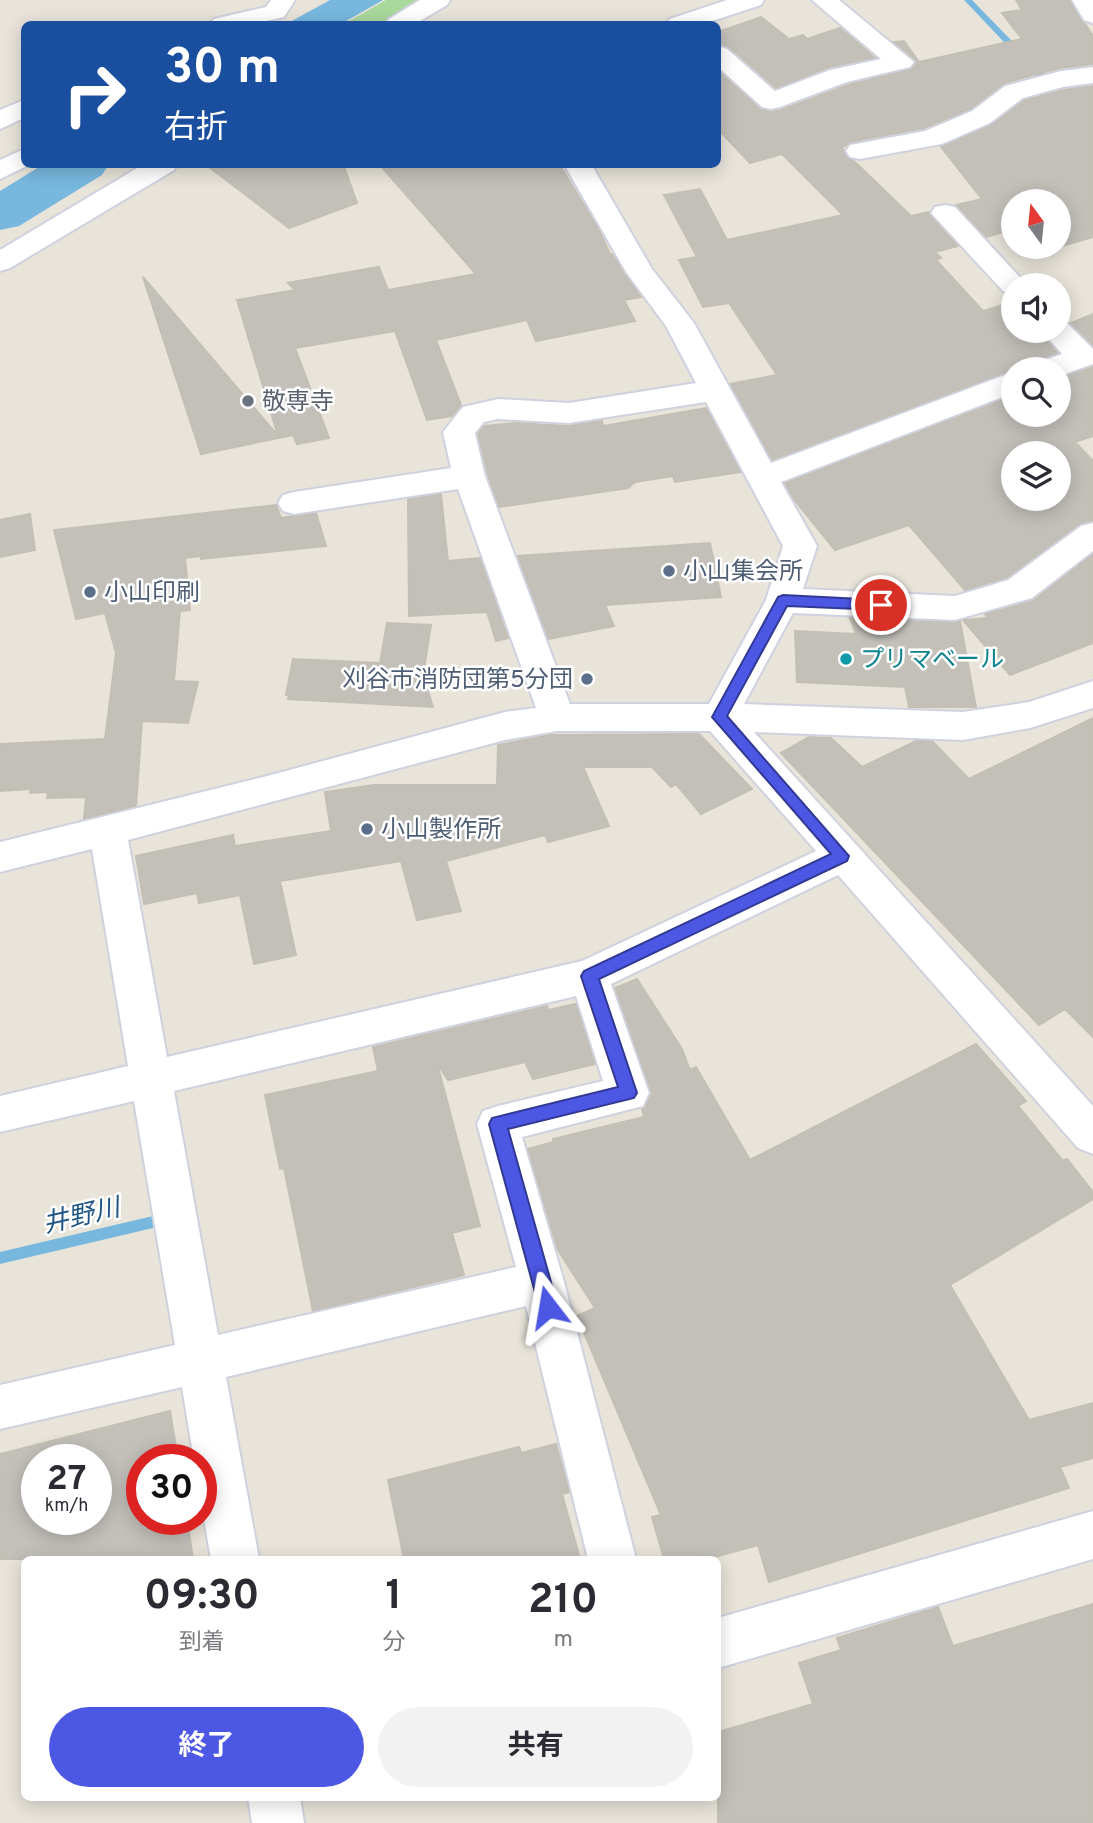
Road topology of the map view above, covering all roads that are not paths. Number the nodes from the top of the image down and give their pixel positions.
1 (248, 0) edge
2 (438, 0) edge
3 (752, 0) edge
4 (824, 0) edge
5 (1084, 0) edge
6 (276, 13) edge
7 (1093, 15) edge
8 (237, 21) edge
9 (403, 21) edge
10 (691, 21) edge
11 (721, 57) edge
12 (1093, 75) edge
13 (21, 110) edge
14 (0, 121) edge
15 (860, 151) dead end
16 (21, 159) edge
17 (157, 168) edge
18 (579, 168) edge
19 (0, 171) edge
20 (945, 213) dead end
21 (0, 262) edge
22 (1002, 273) edge
23 (1069, 343) edge
24 (1071, 361) edge
25 (1001, 387) edge
26 (716, 390) junction
27 (469, 476) junction
28 (764, 477) junction
29 (294, 503) dead end
30 (1091, 537) edge
31 (783, 600) junction
32 (1093, 694) edge
33 (719, 717) junction
34 (557, 718) junction
35 (107, 829) junction
36 (842, 856) junction
37 (0, 857) edge
38 (589, 976) junction
39 (150, 1080) junction
40 (0, 1114) edge
41 (1093, 1135) edge
42 (542, 1282) junction
43 (202, 1362) junction
44 (0, 1407) edge
45 (1093, 1535) edge
46 (234, 1556) edge
47 (611, 1556) edge
48 (721, 1642) edge
49 (275, 1801) edge
50 (278, 1823) edge

1 - 6 street
2 - 9 street
3 - 10 street
4 - 11 street
5 - 7 street
6 - 8 street
12 - 15 street
13 - 14 street
16 - 19 street
17 - 21 street
18 - 26 street
20 - 22 street
23 - 24 street
25 - 28 street
26 - 27 street
26 - 28 street
27 - 29 street
27 - 34 street
28 - 31 street
30 - 31 street
31 - 33 street
32 - 33 street
33 - 34 street
33 - 36 street
34 - 35 street
35 - 37 street
35 - 39 street
36 - 38 street
36 - 41 street
38 - 39 street
38 - 42 street
39 - 40 street
39 - 43 street
42 - 43 street
42 - 47 street
43 - 44 street
43 - 46 street
45 - 48 street
49 - 50 street

